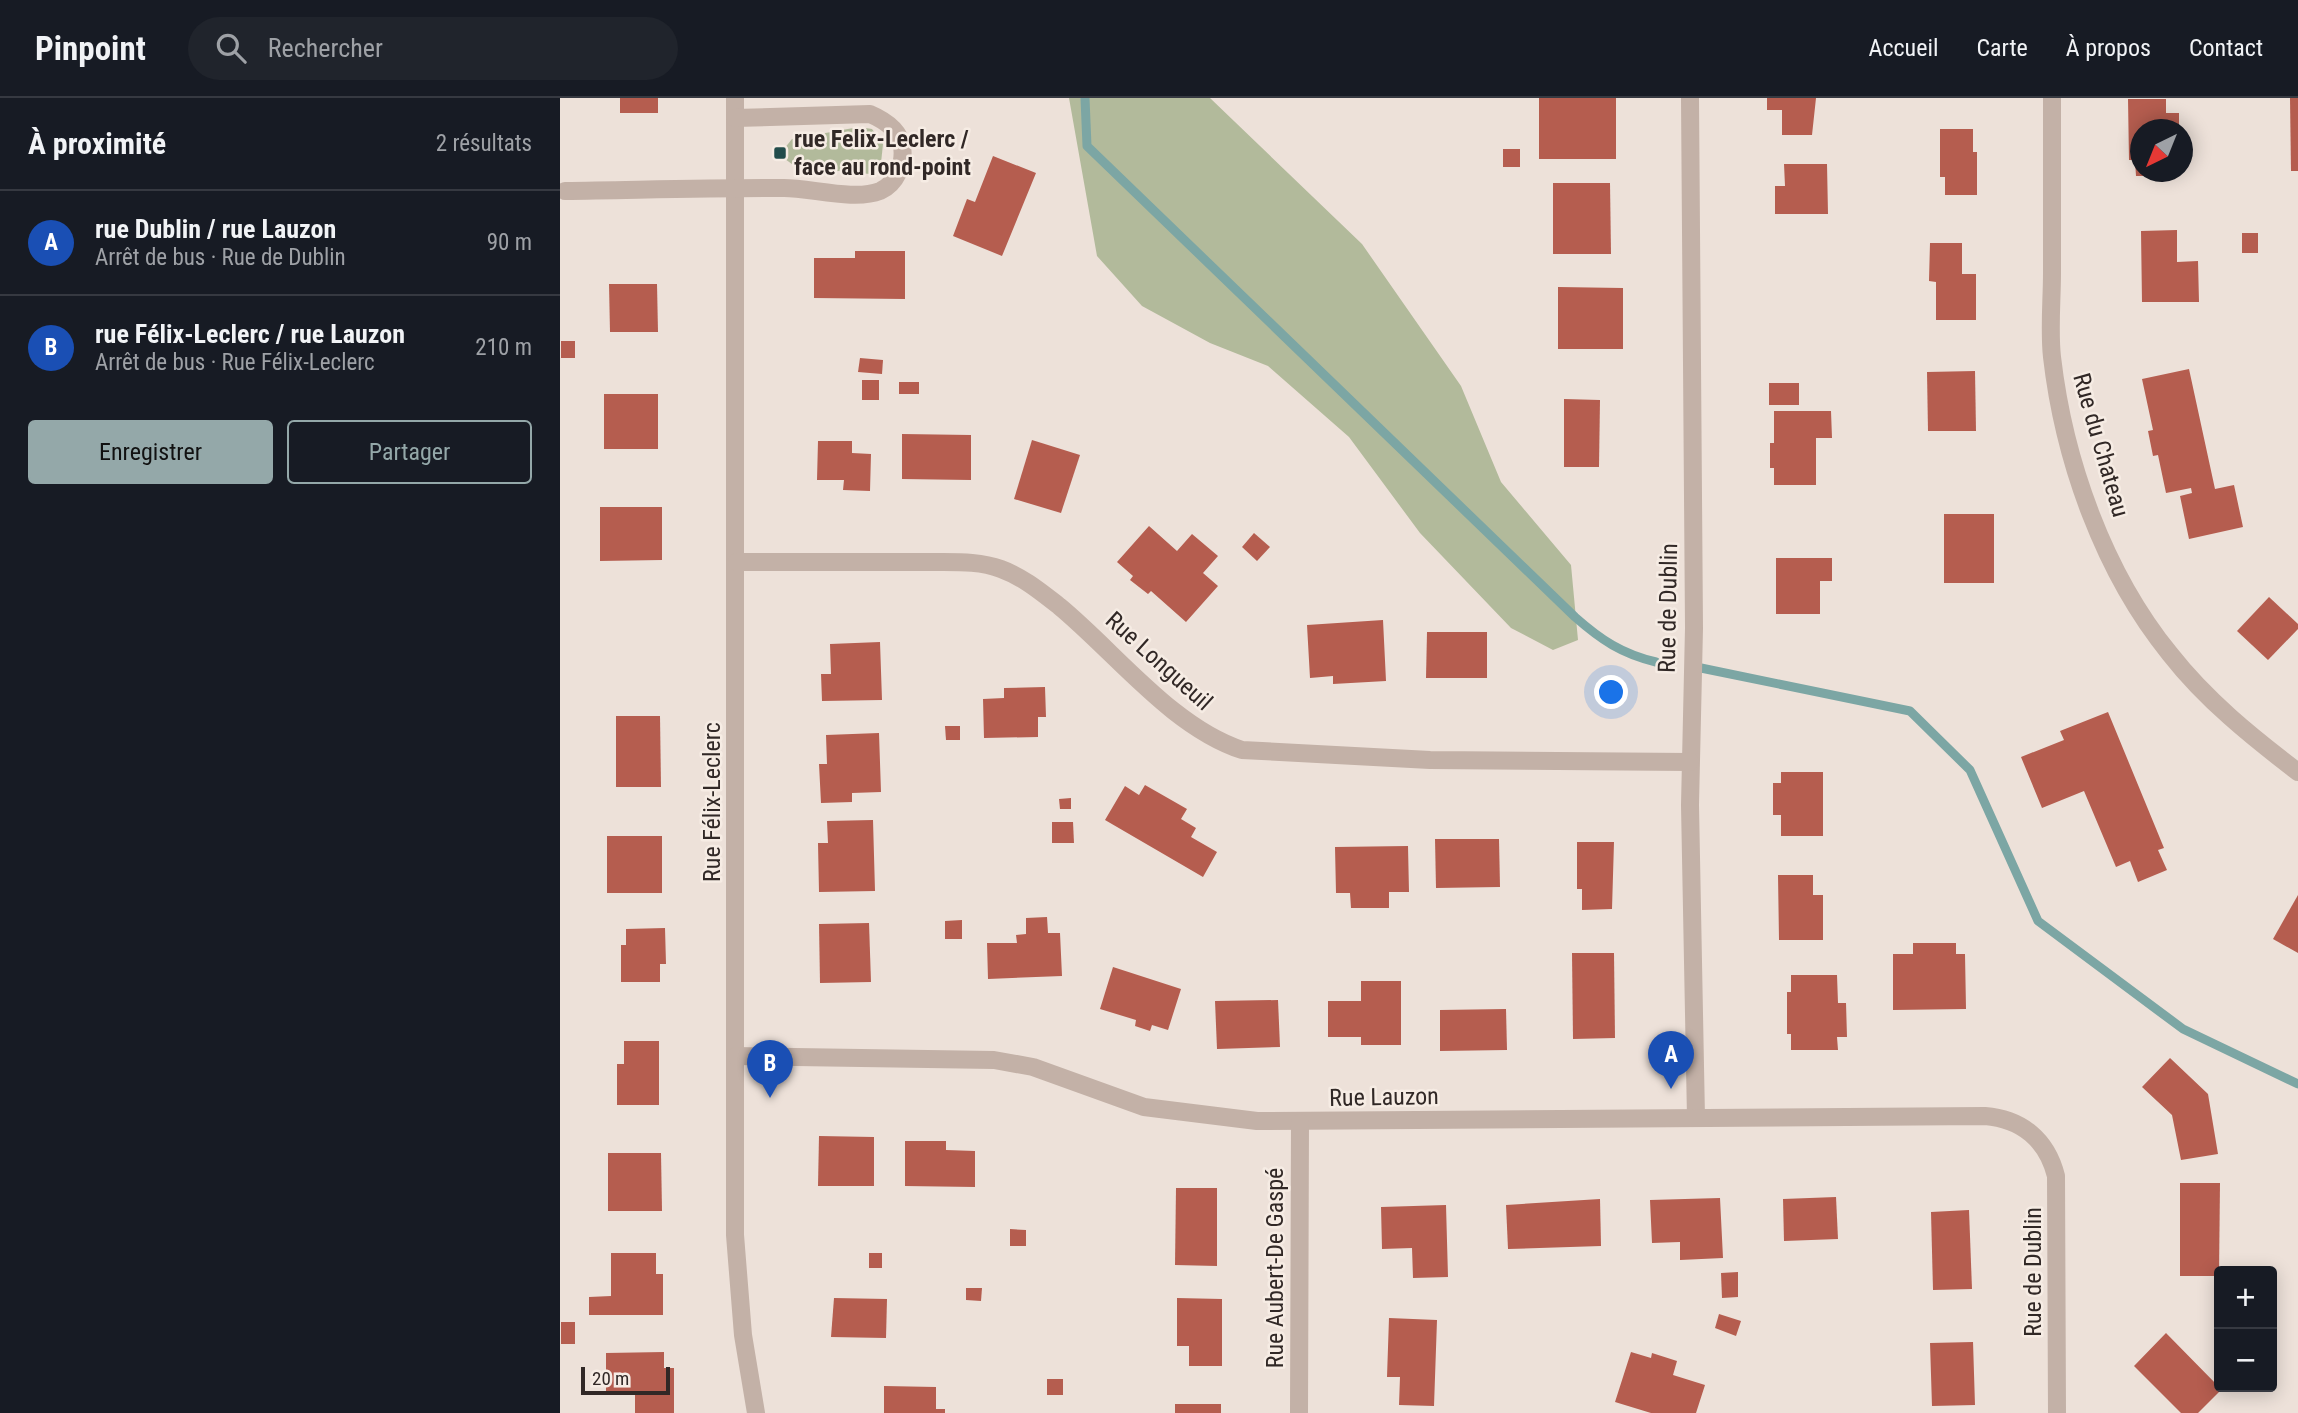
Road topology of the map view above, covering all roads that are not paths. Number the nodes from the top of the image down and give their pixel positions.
1 (735, 98) edge
2 (1689, 98) edge
3 (2052, 98) edge
4 (735, 118) junction
5 (736, 190) junction
6 (565, 191) dead end
7 (737, 562) junction
8 (1690, 762) junction
9 (2298, 772) edge
10 (736, 1056) junction
11 (1696, 1118) junction
12 (1300, 1123) junction
13 (2036, 1137) joint
14 (756, 1413) edge
15 (1299, 1413) edge
16 (2057, 1413) edge

1 - 4 street, Rue Félix-Leclerc
2 - 8 street, Rue de Dublin
3 - 9 street, Rue du Chateau
4 - 5 street, Rue Félix-Leclerc
4 - 5 street
5 - 6 street
5 - 7 street, Rue Félix-Leclerc
7 - 8 street, Rue Longueuil
7 - 10 street, Rue Félix-Leclerc
8 - 11 street, Rue de Dublin
10 - 12 street, Rue Lauzon
10 - 14 street, Rue Félix-Leclerc
11 - 12 street, Rue Lauzon
11 - 13 street, Rue Lauzon
12 - 15 street, Rue Aubert-De Gaspé
13 - 16 street, Rue de Dublin

